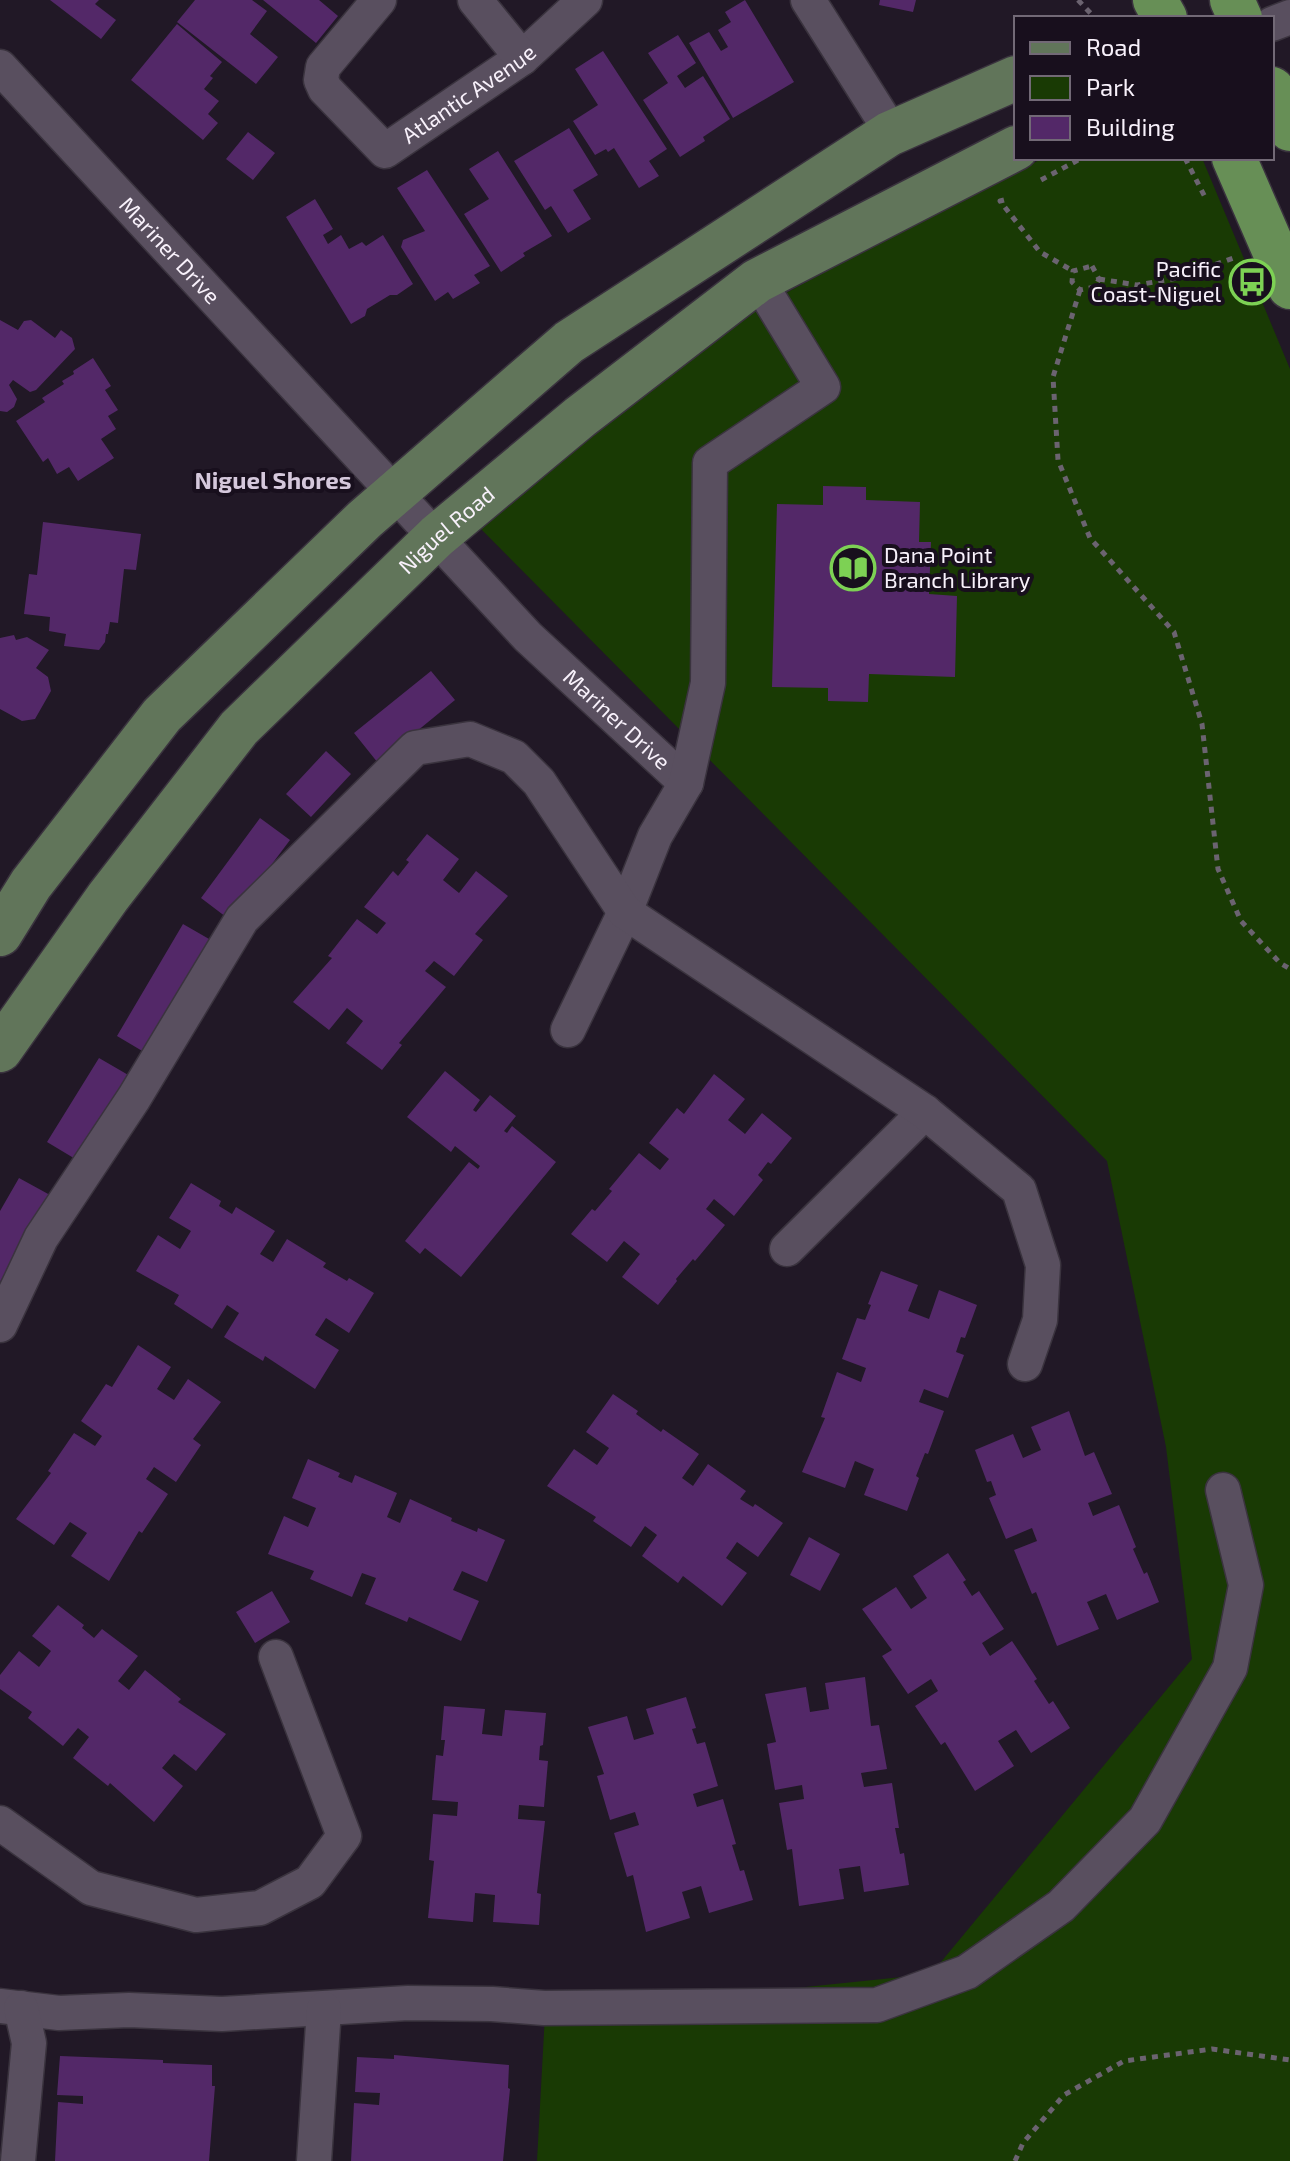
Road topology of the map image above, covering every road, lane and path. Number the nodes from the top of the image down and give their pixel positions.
1 (379, 0) edge
2 (475, 0) edge
3 (585, 0) edge
4 (808, 0) edge
5 (1078, 0) edge
6 (1093, 16) edge
7 (522, 58) junction
8 (0, 67) edge
9 (1014, 79) edge
10 (1274, 93) edge
11 (1290, 129) edge
12 (892, 133) junction
13 (1070, 160) edge
14 (1186, 160) edge
15 (1235, 160) edge
16 (1022, 168) edge
17 (1014, 194) dead end
18 (1210, 208) dead end
19 (1230, 246) dead end
20 (1073, 271) junction
21 (1099, 279) junction
22 (758, 280) junction
23 (1290, 287) edge
24 (1080, 290) junction
25 (394, 492) junction
26 (437, 536) junction
27 (686, 783) junction
28 (625, 912) junction
29 (0, 934) edge
30 (1290, 969) edge
31 (568, 1030) dead end
32 (0, 1050) edge
33 (925, 1112) junction
34 (787, 1249) dead end
35 (0, 1325) edge
36 (1025, 1364) dead end
37 (1223, 1490) dead end
38 (276, 1657) dead end
39 (6, 1839) edge
40 (10, 2007) edge
41 (324, 2009) junction
42 (1290, 2060) edge
43 (18, 2161) edge
44 (314, 2161) edge
45 (1015, 2161) edge

1 - 7 street, Atlantic Avenue
2 - 7 street
3 - 7 street, Atlantic Avenue
4 - 12 street
5 - 6 path
8 - 25 street, Mariner Drive
9 - 12 main road
10 - 11 highway
12 - 25 main road
13 - 16 path
14 - 18 path
15 - 23 highway
16 - 22 main road, Niguel Road
17 - 20 path
19 - 21 path
20 - 21 path
20 - 24 path
21 - 24 path
22 - 26 main road, Niguel Road
22 - 27 street
24 - 30 path
25 - 26 street, Mariner Drive
25 - 29 main road
26 - 27 street, Mariner Drive
26 - 32 main road, Niguel Road
27 - 28 street, Mariner Drive
28 - 31 street, Mariner Drive
28 - 33 street
28 - 35 street
33 - 34 street
33 - 36 street
37 - 41 street
38 - 39 street
40 - 41 street
40 - 43 street
41 - 44 street
42 - 45 path

